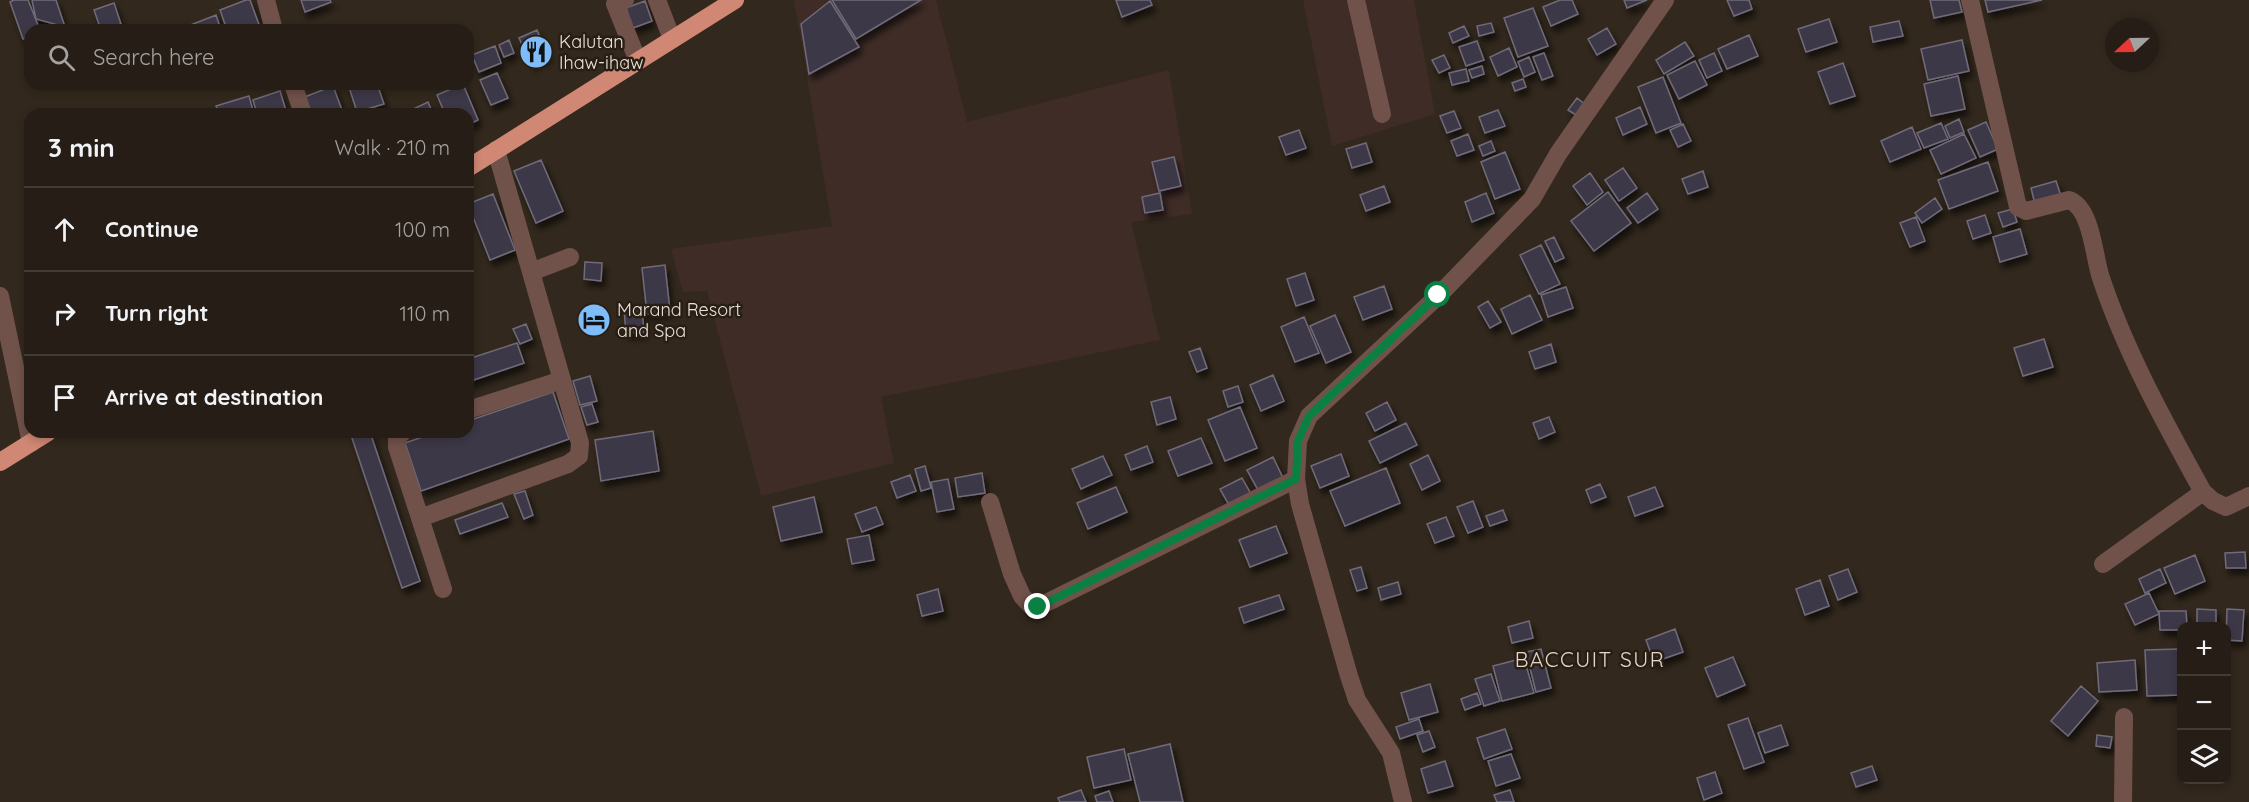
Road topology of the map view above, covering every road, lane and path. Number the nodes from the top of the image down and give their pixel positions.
1 (266, 0) edge
2 (625, 0) edge
3 (657, 0) edge
4 (735, 0) edge
5 (1356, 0) edge
6 (1665, 0) edge
7 (1970, 0) edge
8 (272, 24) edge
9 (672, 39) junction
10 (638, 61) junction
11 (295, 90) edge
12 (301, 108) edge
13 (1382, 114) dead end
14 (496, 150) junction
15 (474, 164) edge
16 (570, 257) dead end
17 (531, 272) junction
18 (0, 296) edge
19 (562, 380) junction
20 (474, 409) edge
21 (24, 410) edge
22 (30, 438) edge
23 (39, 438) edge
24 (397, 438) edge
25 (31, 443) junction
26 (0, 462) edge
27 (1296, 479) junction
28 (2203, 492) junction
29 (2249, 496) edge
30 (990, 502) dead end
31 (420, 518) junction
32 (2103, 564) dead end
33 (442, 589) dead end
34 (2124, 717) dead end
35 (1403, 802) edge
36 (2123, 802) edge

1 - 8 street
2 - 10 street
3 - 9 street
4 - 9 highway
5 - 13 street
6 - 27 street
7 - 28 street
9 - 10 highway
10 - 14 highway
11 - 12 street
14 - 15 highway
14 - 17 street
16 - 17 street
17 - 19 street
18 - 21 street
19 - 20 street
19 - 31 street
22 - 25 street
23 - 25 highway
24 - 31 street
25 - 26 highway
27 - 30 street
27 - 35 street
28 - 29 street
28 - 32 street
31 - 33 street
34 - 36 street

